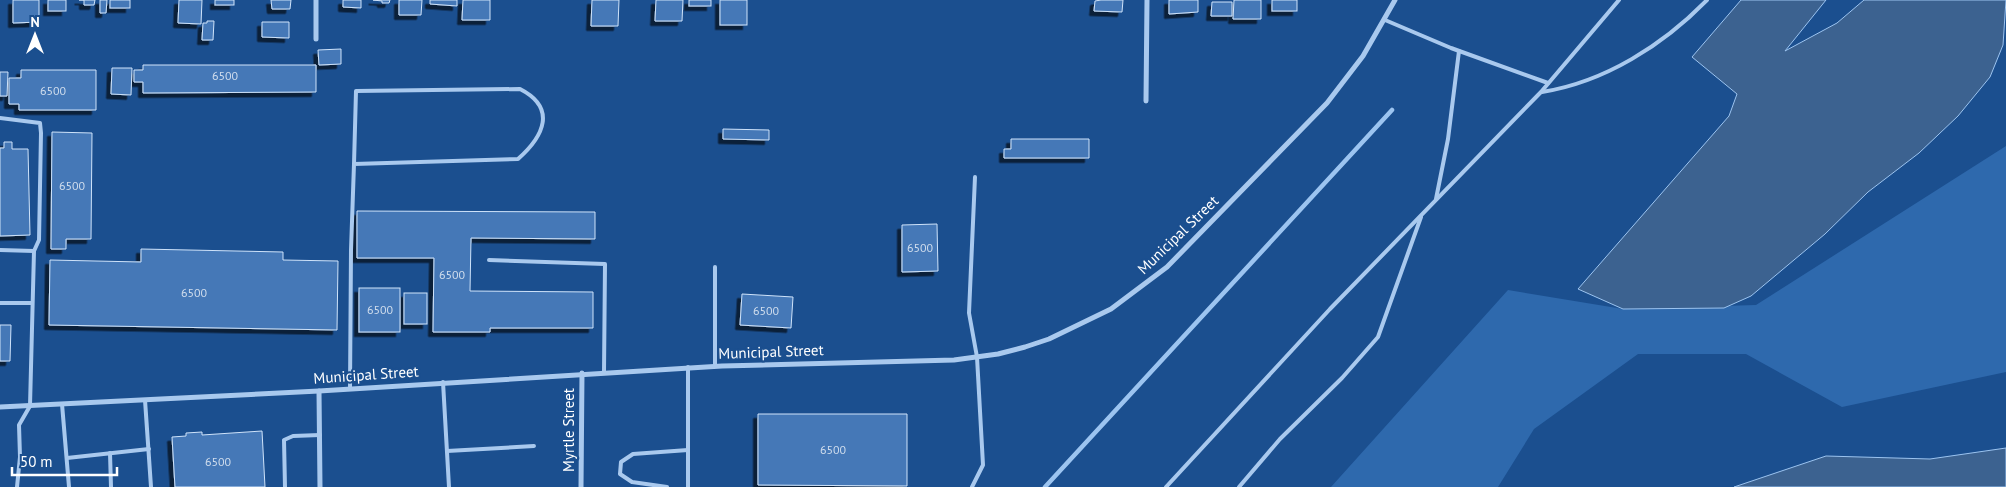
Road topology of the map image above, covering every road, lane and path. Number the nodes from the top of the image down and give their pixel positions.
1 (316, 0) edge
2 (1147, 0) edge
3 (1395, 0) edge
4 (1619, 0) edge
5 (1707, 0) edge
6 (1385, 20) junction
7 (316, 39) dead end
8 (1459, 51) junction
9 (1548, 83) junction
10 (1541, 92) junction
11 (1146, 101) dead end
12 (0, 118) edge
13 (354, 164) junction
14 (975, 177) dead end
15 (1436, 199) junction
16 (1422, 215) junction
17 (0, 250) edge
18 (34, 251) junction
19 (489, 260) dead end
20 (715, 267) dead end
21 (0, 303) edge
22 (32, 303) junction
23 (977, 357) junction
24 (715, 366) junction
25 (688, 368) junction
26 (604, 372) junction
27 (582, 373) junction
28 (443, 382) junction
29 (350, 389) junction
30 (319, 391) junction
31 (145, 400) junction
32 (62, 404) junction
33 (30, 406) junction
34 (0, 407) edge
35 (320, 435) junction
36 (534, 446) dead end
37 (149, 450) junction
38 (688, 450) junction
39 (447, 451) junction
40 (110, 454) junction
41 (67, 458) junction
42 (17, 487) edge
43 (69, 487) edge
44 (111, 487) edge
45 (151, 487) edge
46 (285, 487) edge
47 (320, 487) edge
48 (449, 487) edge
49 (581, 487) edge
50 (667, 487) edge
51 (688, 487) edge
52 (972, 487) edge
53 (1166, 487) edge
54 (1239, 487) edge

1 - 7 street
2 - 11 street
3 - 6 street, Municipal Street
4 - 9 lane
5 - 10 lane
6 - 8 lane
6 - 23 street, Municipal Street
8 - 9 lane
8 - 15 lane
9 - 10 lane
10 - 15 lane
12 - 18 lane
13 - 13 lane
13 - 29 lane
14 - 23 lane
15 - 16 lane
16 - 53 lane
16 - 54 lane
17 - 18 lane
18 - 22 lane
19 - 26 lane
20 - 24 lane
21 - 22 lane
22 - 33 lane
23 - 24 street, Municipal Street
23 - 52 lane
24 - 25 street, Municipal Street
25 - 26 street, Municipal Street
25 - 38 lane
26 - 27 street, Municipal Street
27 - 28 street, Municipal Street
27 - 49 street, Myrtle Street
28 - 29 street, Municipal Street
28 - 39 lane
29 - 30 street, Municipal Street
30 - 31 street, Municipal Street
30 - 35 street
31 - 32 street, Municipal Street
31 - 37 lane
32 - 33 street, Municipal Street
32 - 41 lane
33 - 34 street, Municipal Street
33 - 42 lane
35 - 46 lane
35 - 47 street
36 - 39 lane
37 - 40 lane
37 - 45 lane
38 - 50 lane
38 - 51 lane
39 - 48 lane
40 - 41 lane
40 - 44 lane
41 - 43 lane

